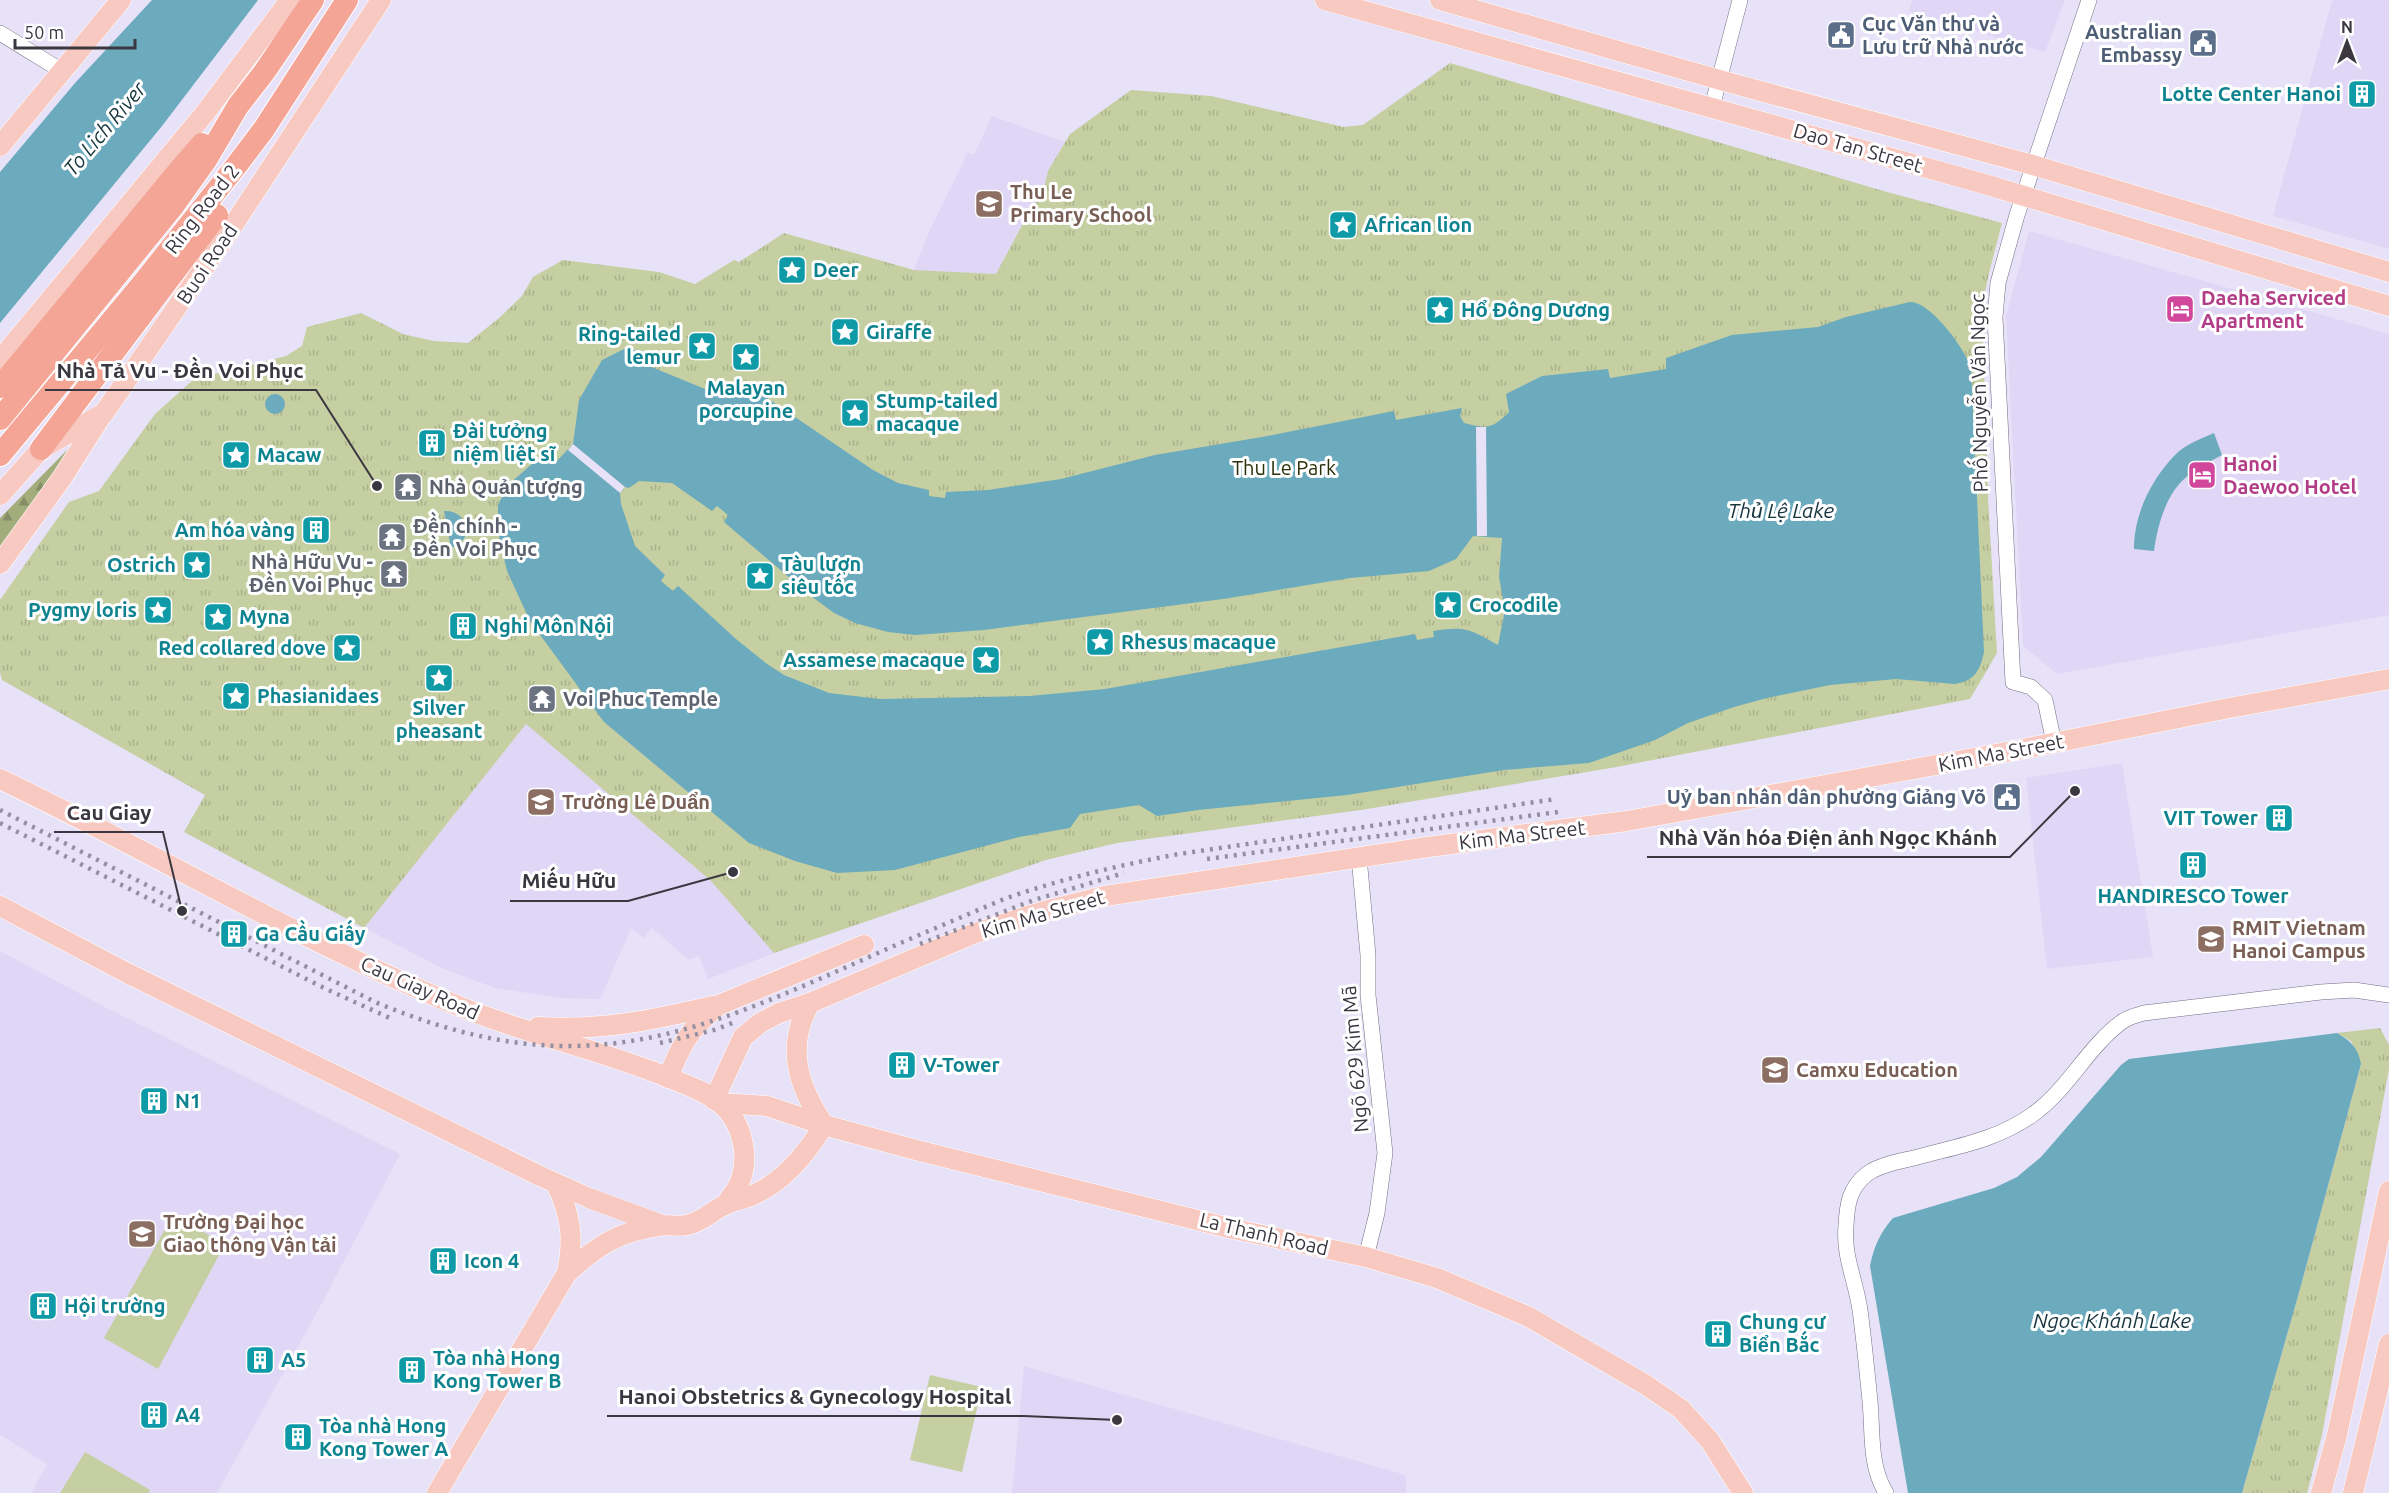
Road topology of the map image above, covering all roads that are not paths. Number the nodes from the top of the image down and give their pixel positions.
1 (121, 0) edge
2 (290, 0) edge
3 (313, 0) edge
4 (347, 0) edge
5 (381, 0) edge
6 (1325, 0) edge
7 (1440, 0) edge
8 (1740, 0) edge
9 (2089, 0) edge
10 (0, 33) edge
11 (62, 71) junction
12 (1720, 80) junction
13 (238, 106) junction
14 (1712, 107) junction
15 (264, 129) junction
16 (0, 146) edge
17 (2034, 165) junction
18 (2023, 197) junction
19 (2167, 206) junction
20 (2158, 237) junction
21 (2389, 272) edge
22 (2389, 306) edge
23 (0, 360) edge
24 (0, 387) edge
25 (104, 412) junction
26 (0, 418) edge
27 (41, 449) junction
28 (0, 455) edge
29 (0, 495) edge
30 (0, 564) edge
31 (2389, 679) edge
32 (2054, 743) junction
33 (0, 779) edge
34 (1359, 857) junction
35 (0, 906) edge
36 (864, 945) dead end
37 (812, 966) junction
38 (2389, 995) edge
39 (817, 1000) junction
40 (719, 1005) junction
41 (509, 1026) junction
42 (668, 1078) junction
43 (717, 1101) junction
44 (824, 1125) junction
45 (556, 1184) junction
46 (2389, 1191) edge
47 (725, 1205) junction
48 (662, 1225) junction
49 (1366, 1257) junction
50 (567, 1273) junction
51 (2388, 1354) edge
52 (437, 1493) edge
53 (1743, 1493) edge
54 (1886, 1493) edge
55 (2321, 1493) edge
56 (2353, 1493) edge

1 - 11 main road
2 - 23 main road
3 - 13 highway, Ring Road 2
4 - 15 highway, Ring Road 2
5 - 25 main road, Buoi Road
6 - 14 main road, Dao Tan Street
7 - 12 main road, Dao Tan Street
8 - 12 street
9 - 17 street, Phố Nguyễn Văn Ngọc
10 - 11 street
11 - 16 main road
12 - 14 street
12 - 17 main road, Dao Tan Street
13 - 24 highway
13 - 26 highway, Ring Road 2
14 - 18 main road, Dao Tan Street
15 - 27 highway
15 - 28 highway, Ring Road 2
17 - 18 street, Phố Nguyễn Văn Ngọc
17 - 19 main road, Dao Tan Street
18 - 20 main road, Dao Tan Street
18 - 32 street, Phố Nguyễn Văn Ngọc
19 - 20 main road
19 - 21 main road, Dao Tan Street
20 - 22 main road, Dao Tan Street
25 - 27 main road, Buoi Road
25 - 30 main road
27 - 29 main road, Buoi Road
31 - 32 main road, Kim Ma Street
32 - 34 main road, Kim Ma Street
33 - 41 main road, Cau Giay Road
34 - 39 main road, Kim Ma Street
34 - 49 street, Ngõ 629 Kim Mã
35 - 45 main road
36 - 37 main road
37 - 39 main road
37 - 40 main road
38 - 54 street
39 - 43 main road, Kim Ma Street
39 - 44 main road
40 - 41 main road
40 - 42 main road
41 - 42 main road, Cau Giay Road
42 - 43 main road, Cau Giay Road
43 - 44 main road, La Thanh Road
43 - 47 main road
44 - 47 main road
44 - 49 main road, La Thanh Road
45 - 48 main road
45 - 50 main road
46 - 55 main road
47 - 48 main road
48 - 50 main road
49 - 53 main road, La Thanh Road
50 - 52 main road
51 - 56 main road

